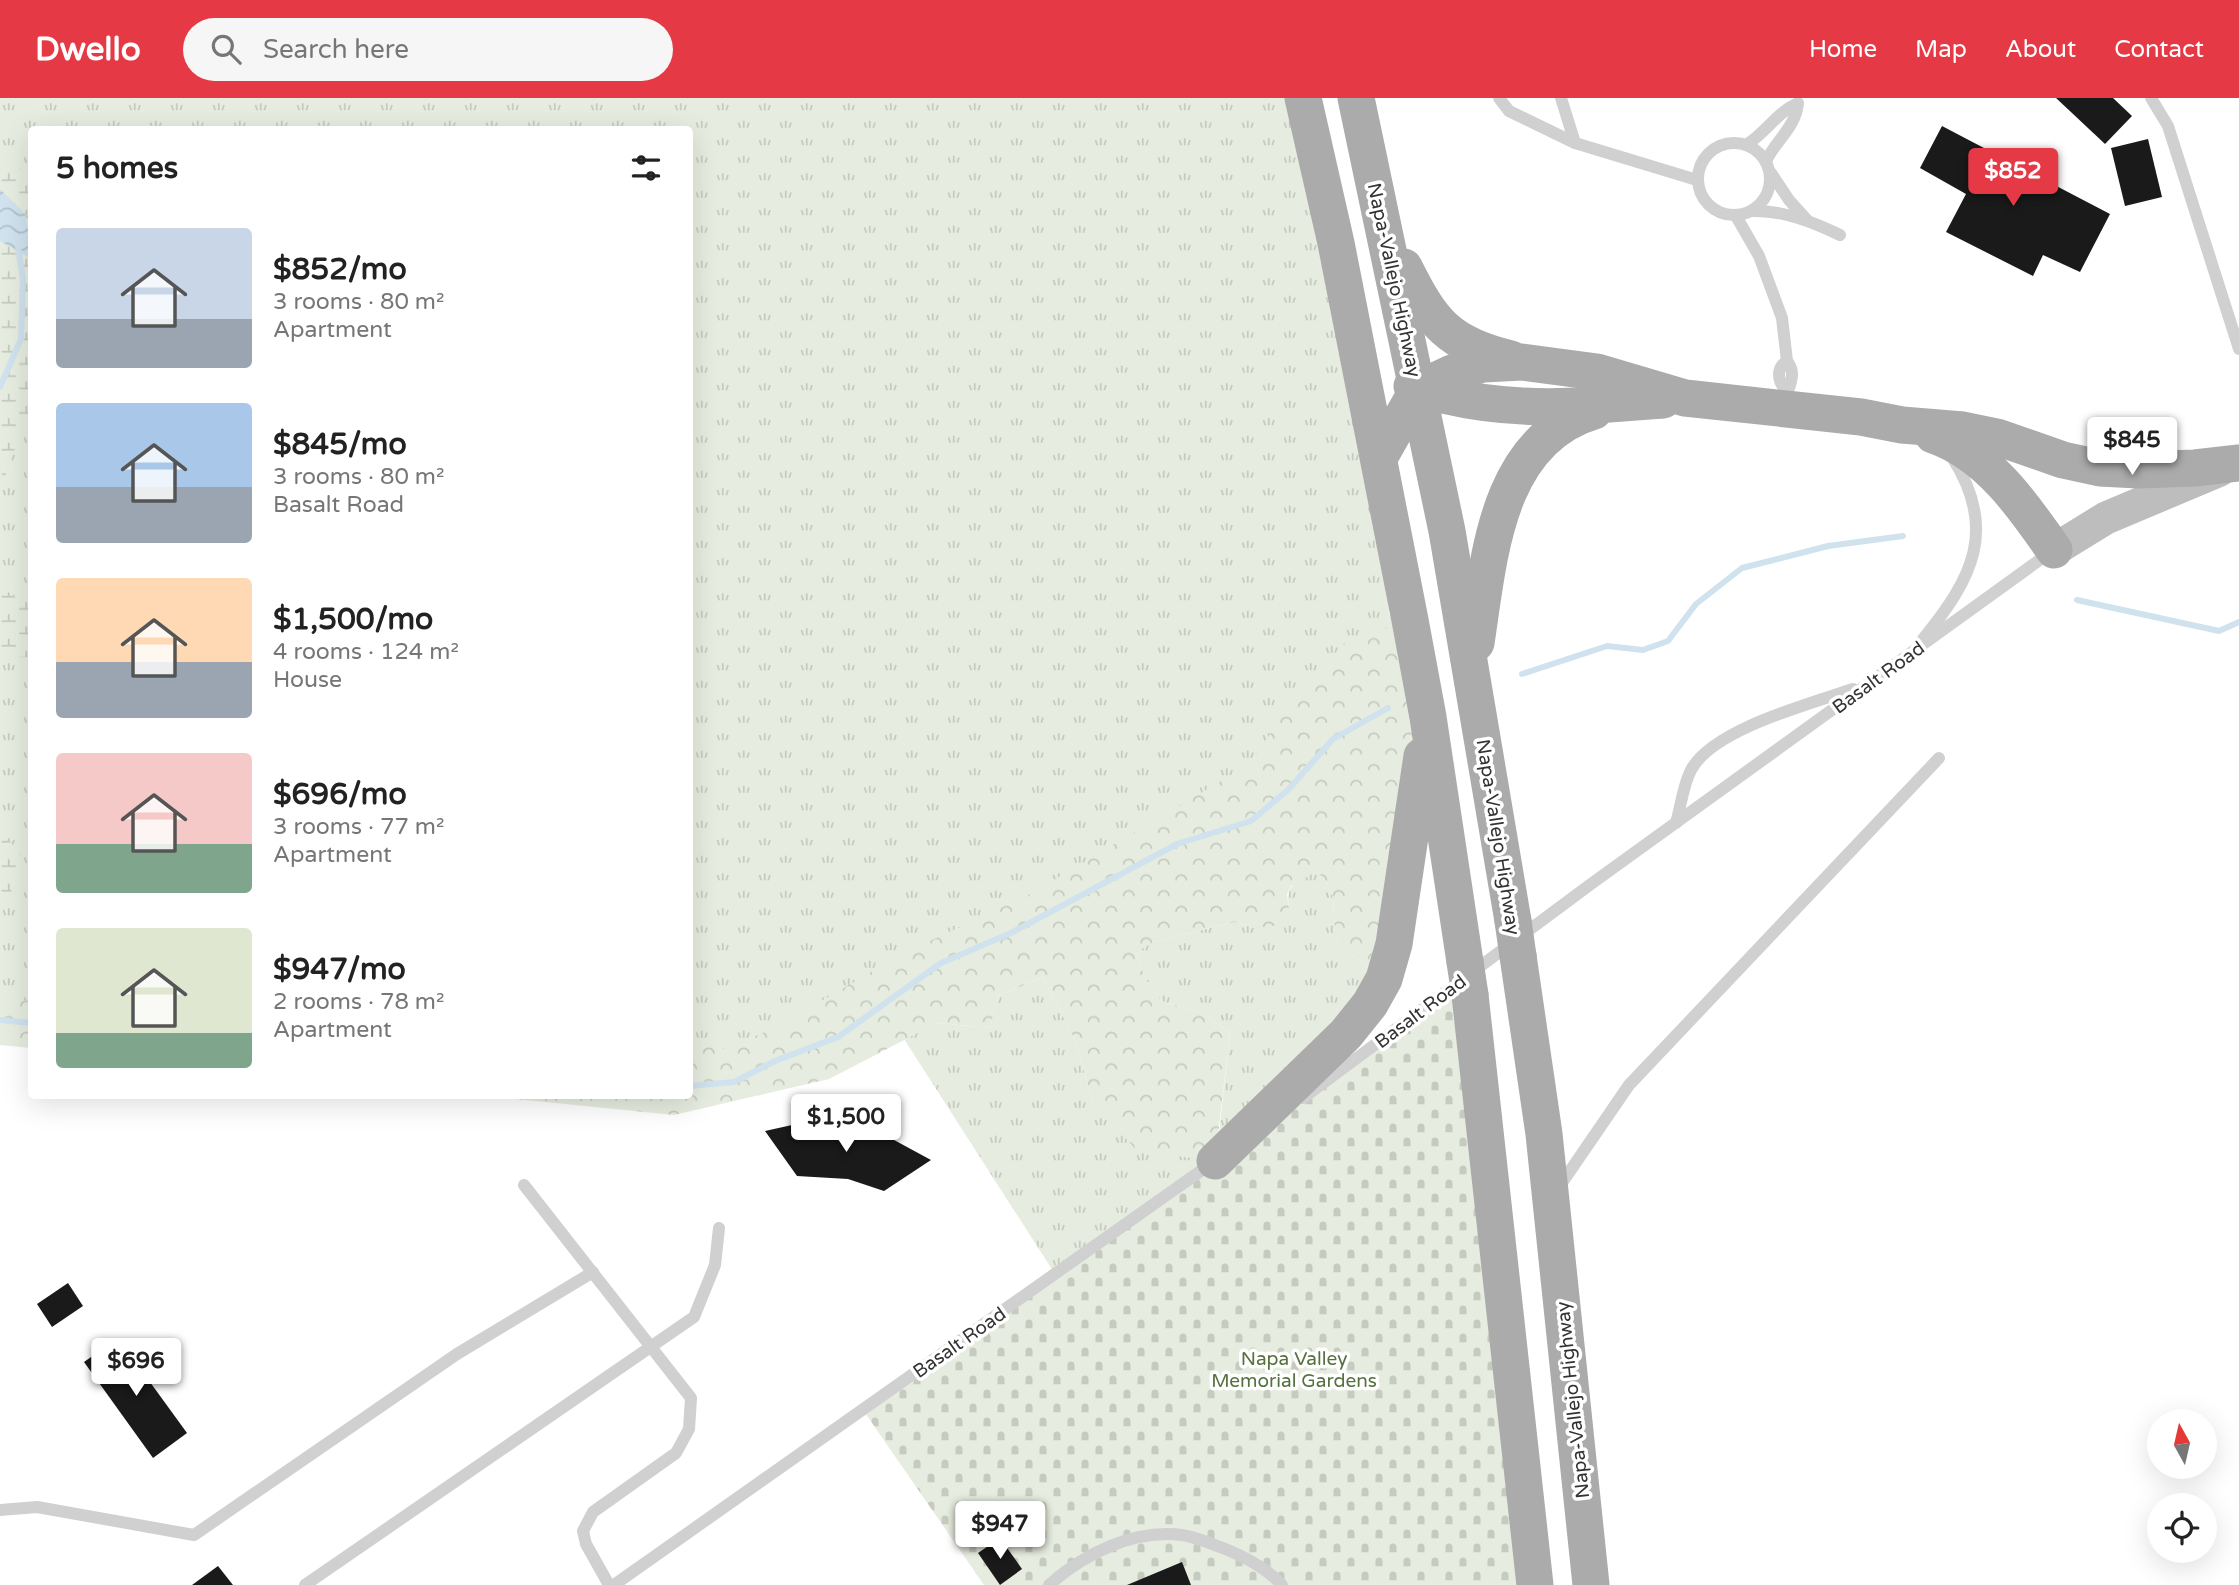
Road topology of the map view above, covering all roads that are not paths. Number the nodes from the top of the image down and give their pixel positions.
1 (1303, 98) edge
2 (1356, 98) edge
3 (1499, 98) edge
4 (1561, 98) edge
5 (2151, 98) edge
6 (1800, 101) edge
7 (2158, 104) edge
8 (1575, 143) junction
9 (1746, 145) junction
10 (1768, 166) junction
11 (1698, 180) junction
12 (1752, 211) junction
13 (1736, 216) junction
14 (1807, 219) junction
15 (1385, 231) junction
16 (1840, 235) dead end
17 (1355, 336) junction
18 (2239, 349) edge
19 (1522, 362) junction
20 (1418, 389) junction
21 (1685, 398) junction
22 (1785, 399) junction
23 (1628, 403) junction
24 (1902, 425) junction
25 (1379, 458) junction
26 (2239, 463) edge
27 (2054, 550) junction
28 (1912, 652) junction
29 (1472, 672) junction
30 (1867, 685) junction
31 (1428, 717) junction
32 (1939, 758) dead end
33 (1676, 822) junction
34 (1294, 1104) dead end
35 (1283, 1112) dead end
36 (1215, 1161) junction
37 (524, 1185) dead end
38 (1551, 1199) junction
39 (719, 1228) dead end
40 (593, 1272) junction
41 (650, 1347) junction
42 (0, 1510) edge
43 (305, 1585) edge
44 (609, 1585) edge
45 (614, 1585) edge
46 (1049, 1585) edge
47 (1282, 1585) edge
48 (1535, 1585) edge
49 (1591, 1585) edge

1 - 17 main road
2 - 15 main road, Napa-Vallejo Highway
3 - 8 lane
4 - 8 lane
5 - 7 lane
6 - 9 lane
6 - 10 lane
7 - 18 lane
8 - 11 lane
9 - 10 lane
9 - 11 lane
10 - 12 lane
10 - 14 lane
11 - 13 lane
12 - 13 lane
12 - 14 lane
13 - 22 lane
14 - 16 lane
15 - 19 main road
15 - 20 main road, Napa-Vallejo Highway
17 - 20 main road
17 - 25 main road
19 - 20 main road
19 - 21 main road
20 - 23 main road
20 - 25 main road
20 - 29 main road, Napa-Vallejo Highway
21 - 22 main road
21 - 23 main road
22 - 24 main road
23 - 29 main road
24 - 26 main road
24 - 27 main road
24 - 28 lane
25 - 31 main road
26 - 27 street, Basalt Road
27 - 28 lane, Basalt Road
28 - 30 lane, Basalt Road
29 - 38 main road, Napa-Vallejo Highway
30 - 33 lane, Basalt Road
30 - 33 lane
31 - 36 main road
31 - 48 main road
32 - 38 lane
33 - 34 lane, Basalt Road
35 - 36 lane, Basalt Road
36 - 45 lane, Basalt Road
37 - 40 lane
38 - 49 main road, Napa-Vallejo Highway
39 - 41 lane
40 - 41 lane
40 - 42 lane
41 - 43 lane
41 - 44 lane
46 - 47 lane

